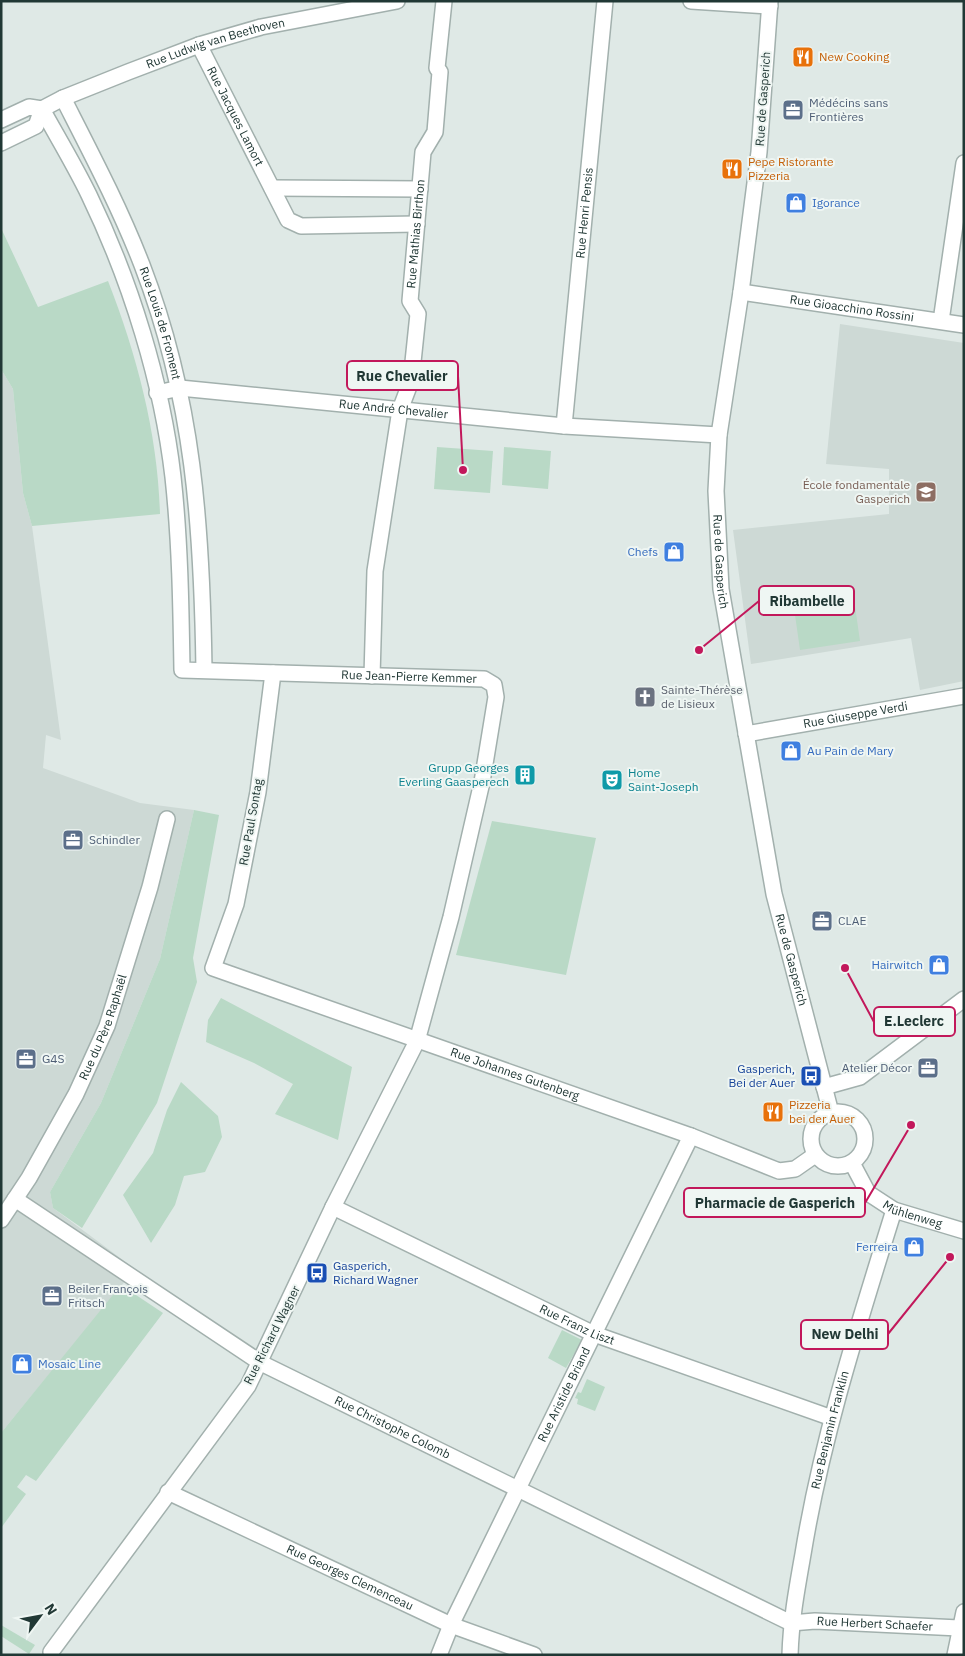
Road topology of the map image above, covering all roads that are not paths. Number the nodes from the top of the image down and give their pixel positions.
1 (397, 1) edge
2 (444, 1) edge
3 (605, 1) edge
4 (691, 1) edge
5 (770, 4) edge
6 (200, 45) junction
7 (63, 98) junction
8 (42, 109) junction
9 (1, 120) edge
10 (1, 143) edge
11 (964, 163) edge
12 (272, 188) junction
13 (420, 189) junction
14 (417, 224) junction
15 (741, 292) junction
16 (941, 321) junction
17 (964, 324) edge
18 (180, 388) junction
19 (157, 393) junction
20 (400, 410) junction
21 (564, 426) junction
22 (719, 435) junction
23 (203, 566) junction
24 (180, 567) junction
25 (200, 670) junction
26 (273, 673) junction
27 (372, 676) junction
28 (964, 696) edge
29 (746, 734) junction
30 (167, 819) dead end
31 (213, 968) joint
32 (964, 999) edge
33 (417, 1041) junction
34 (824, 1087) junction
35 (831, 1113) junction
36 (690, 1136) junction
37 (815, 1155) junction
38 (852, 1163) junction
39 (15, 1199) junction
40 (333, 1207) junction
41 (894, 1210) junction
42 (1, 1220) edge
43 (964, 1231) edge
44 (594, 1334) junction
45 (260, 1363) junction
46 (832, 1418) junction
47 (518, 1489) junction
48 (168, 1492) junction
49 (964, 1612) edge
50 (791, 1622) junction
51 (451, 1625) junction
52 (959, 1628) junction
53 (51, 1652) dead end
54 (439, 1655) edge
55 (534, 1655) edge
56 (790, 1655) edge
57 (955, 1655) edge

1 - 6 street, Rue Ludwig van Beethoven
2 - 13 street, Rue Mathias Birthon
3 - 21 street, Rue Henri Pensis
4 - 5 street
5 - 15 street, Rue de Gasperich
6 - 7 street, Rue Ludwig van Beethoven
6 - 12 street, Rue Jacques Lamort
7 - 8 street, Rue Ludwig van Beethoven
7 - 18 street, Rue Louis de Froment
8 - 9 street, Rue Ludwig van Beethoven
8 - 10 street
8 - 19 street, Rue Louis de Froment
11 - 16 street
12 - 13 street
12 - 14 street, Rue Jacques Lamort
13 - 14 street, Rue Mathias Birthon
14 - 20 street, Rue Mathias Birthon
15 - 16 street, Rue Gioacchino Rossini
15 - 22 street, Rue de Gasperich
16 - 17 street, Rue Gioacchino Rossini
18 - 19 street, Rue André Chevalier
18 - 20 street, Rue André Chevalier
18 - 23 street, Rue Louis de Froment
19 - 24 street, Rue Louis de Froment
20 - 21 street, Rue André Chevalier
20 - 27 street, Rue Mathias Birthon
21 - 22 street, Rue André Chevalier
22 - 29 street, Rue de Gasperich
23 - 24 street
23 - 25 street, Rue Louis de Froment
24 - 25 street, Rue Louis de Froment
25 - 26 street, Rue Jean-Pierre Kemmer
26 - 27 street, Rue Jean-Pierre Kemmer
26 - 31 street, Rue Paul Sontag
27 - 33 street, Rue Jean-Pierre Kemmer
28 - 29 street, Rue Giuseppe Verdi
29 - 34 street, Rue de Gasperich
30 - 39 street, Rue du Père Raphaël
31 - 33 street, Rue Johannes Gutenberg
32 - 34 street
33 - 36 street, Rue Johannes Gutenberg
33 - 40 street, Rue Richard Wagner
34 - 35 street, Rue de Gasperich
35 - 37 street
35 - 38 street
36 - 37 street, Rue Johannes Gutenberg
36 - 44 street, Rue Aristide Briand
37 - 38 street
38 - 41 street, Mühlenweg
39 - 42 street, Rue du Père Raphaël
39 - 45 street, Rue Christophe Colomb
40 - 44 street, Rue Franz Liszt
40 - 45 street, Rue Richard Wagner
41 - 43 street, Mühlenweg
41 - 46 street, Rue Benjamin Franklin
44 - 46 street, Rue Franz Liszt
44 - 47 street, Rue Aristide Briand
45 - 47 street, Rue Christophe Colomb
45 - 48 street, Rue Richard Wagner
46 - 50 street, Rue Benjamin Franklin
47 - 50 street, Rue Christophe Colomb
47 - 51 street, Rue Aristide Briand
48 - 51 street, Rue Georges Clemenceau
48 - 53 street, Rue Richard Wagner
49 - 52 street
50 - 52 street, Rue Herbert Schaefer
50 - 56 street, Rue Benjamin Franklin
51 - 54 street, Rue Aristide Briand
51 - 55 street, Rue Georges Clemenceau
52 - 57 street

